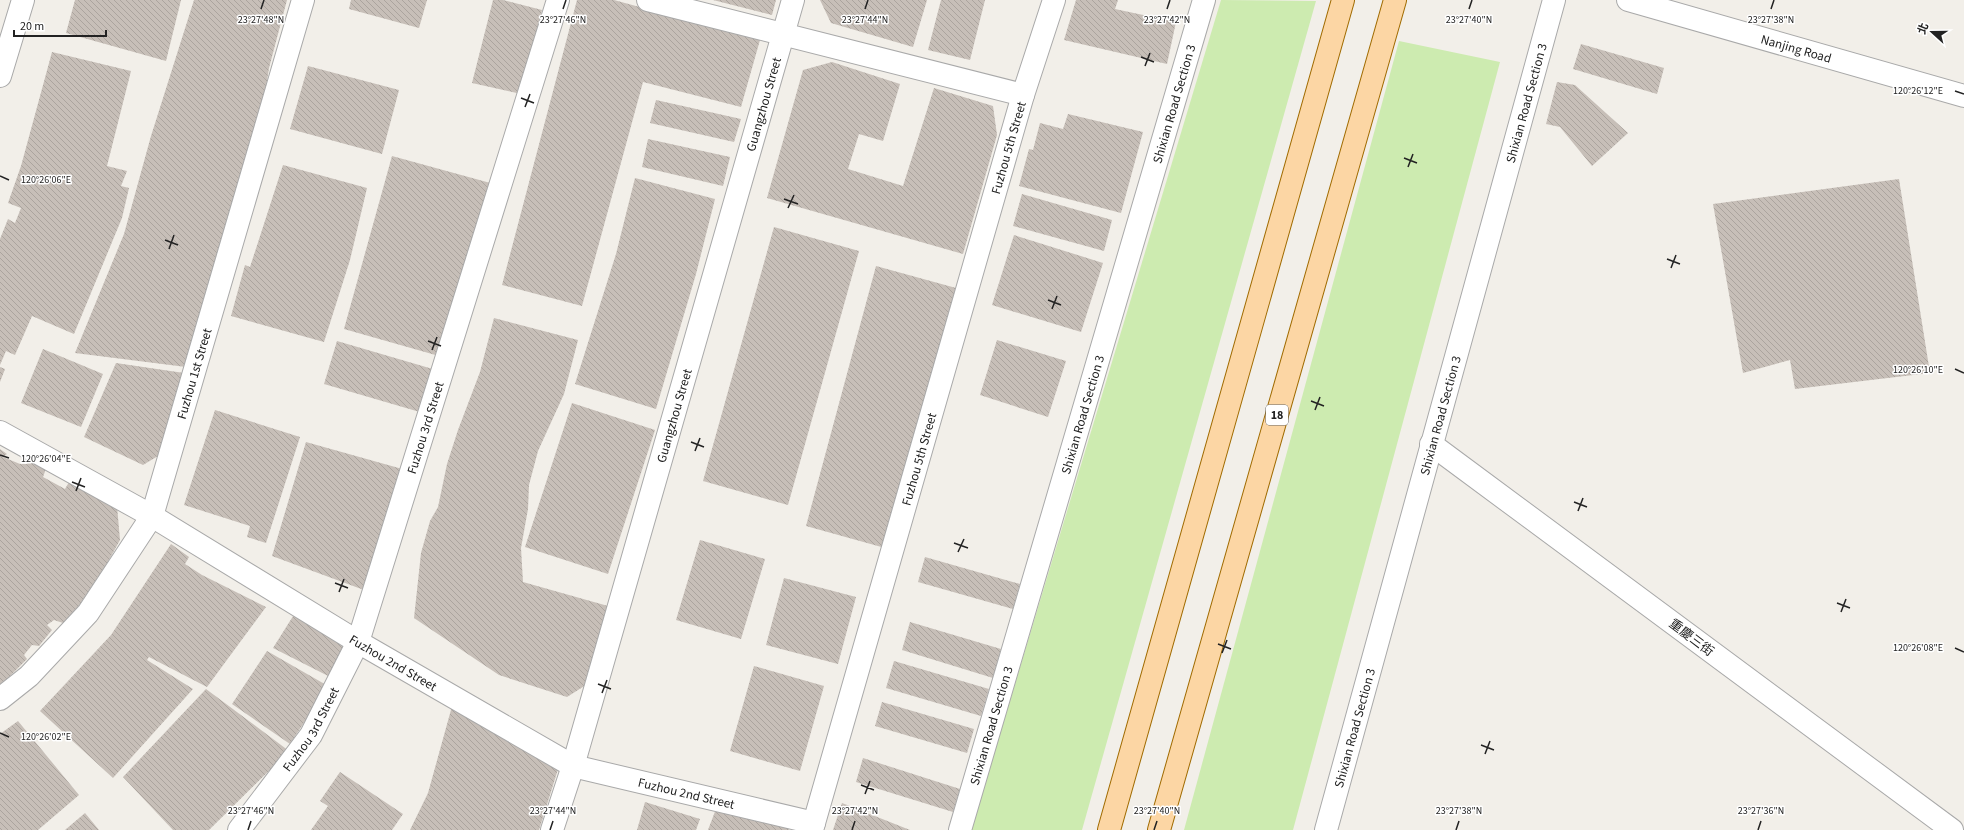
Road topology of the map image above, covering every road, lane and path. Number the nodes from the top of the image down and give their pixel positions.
1 (23, 0) edge
2 (304, 0) edge
3 (558, 0) edge
4 (648, 0) edge
5 (793, 0) edge
6 (1054, 0) edge
7 (1204, 0) edge
8 (1343, 0) edge
9 (1394, 0) edge
10 (1554, 0) edge
11 (1628, 0) edge
12 (8, 18) edge
13 (784, 35) junction
14 (0, 76) edge
15 (1023, 95) junction
16 (1964, 96) edge
17 (0, 432) edge
18 (1431, 444) junction
19 (152, 516) junction
20 (358, 642) junction
21 (0, 699) edge
22 (573, 766) junction
23 (813, 826) edge
24 (239, 830) edge
25 (552, 830) edge
26 (960, 830) edge
27 (1109, 830) edge
28 (1159, 830) edge
29 (1326, 830) edge
30 (1952, 830) edge

1 - 12 street
2 - 19 street, Fuzhou 1st Street
3 - 20 street, Fuzhou 3rd Street
4 - 13 street, Fuzhou 5th Street
5 - 13 street, Guangzhou Street
6 - 15 street, Fuzhou 5th Street
7 - 26 street, Shixian Road Section 3
8 - 27 main road
9 - 28 main road, 18
10 - 18 street, Shixian Road Section 3
11 - 16 street, Nanjing Road
12 - 14 street
13 - 15 street, Fuzhou 5th Street
13 - 22 street, Guangzhou Street
15 - 23 street, Fuzhou 5th Street
17 - 19 street, Fuzhou 2nd Street
18 - 29 street, Shixian Road Section 3
18 - 30 street, 重慶三街
19 - 20 street, Fuzhou 2nd Street
19 - 21 street, Fuzhou 1st Street
20 - 22 street, Fuzhou 2nd Street
20 - 24 street, Fuzhou 3rd Street
22 - 23 street, Fuzhou 2nd Street
22 - 25 street, Guangzhou Street

